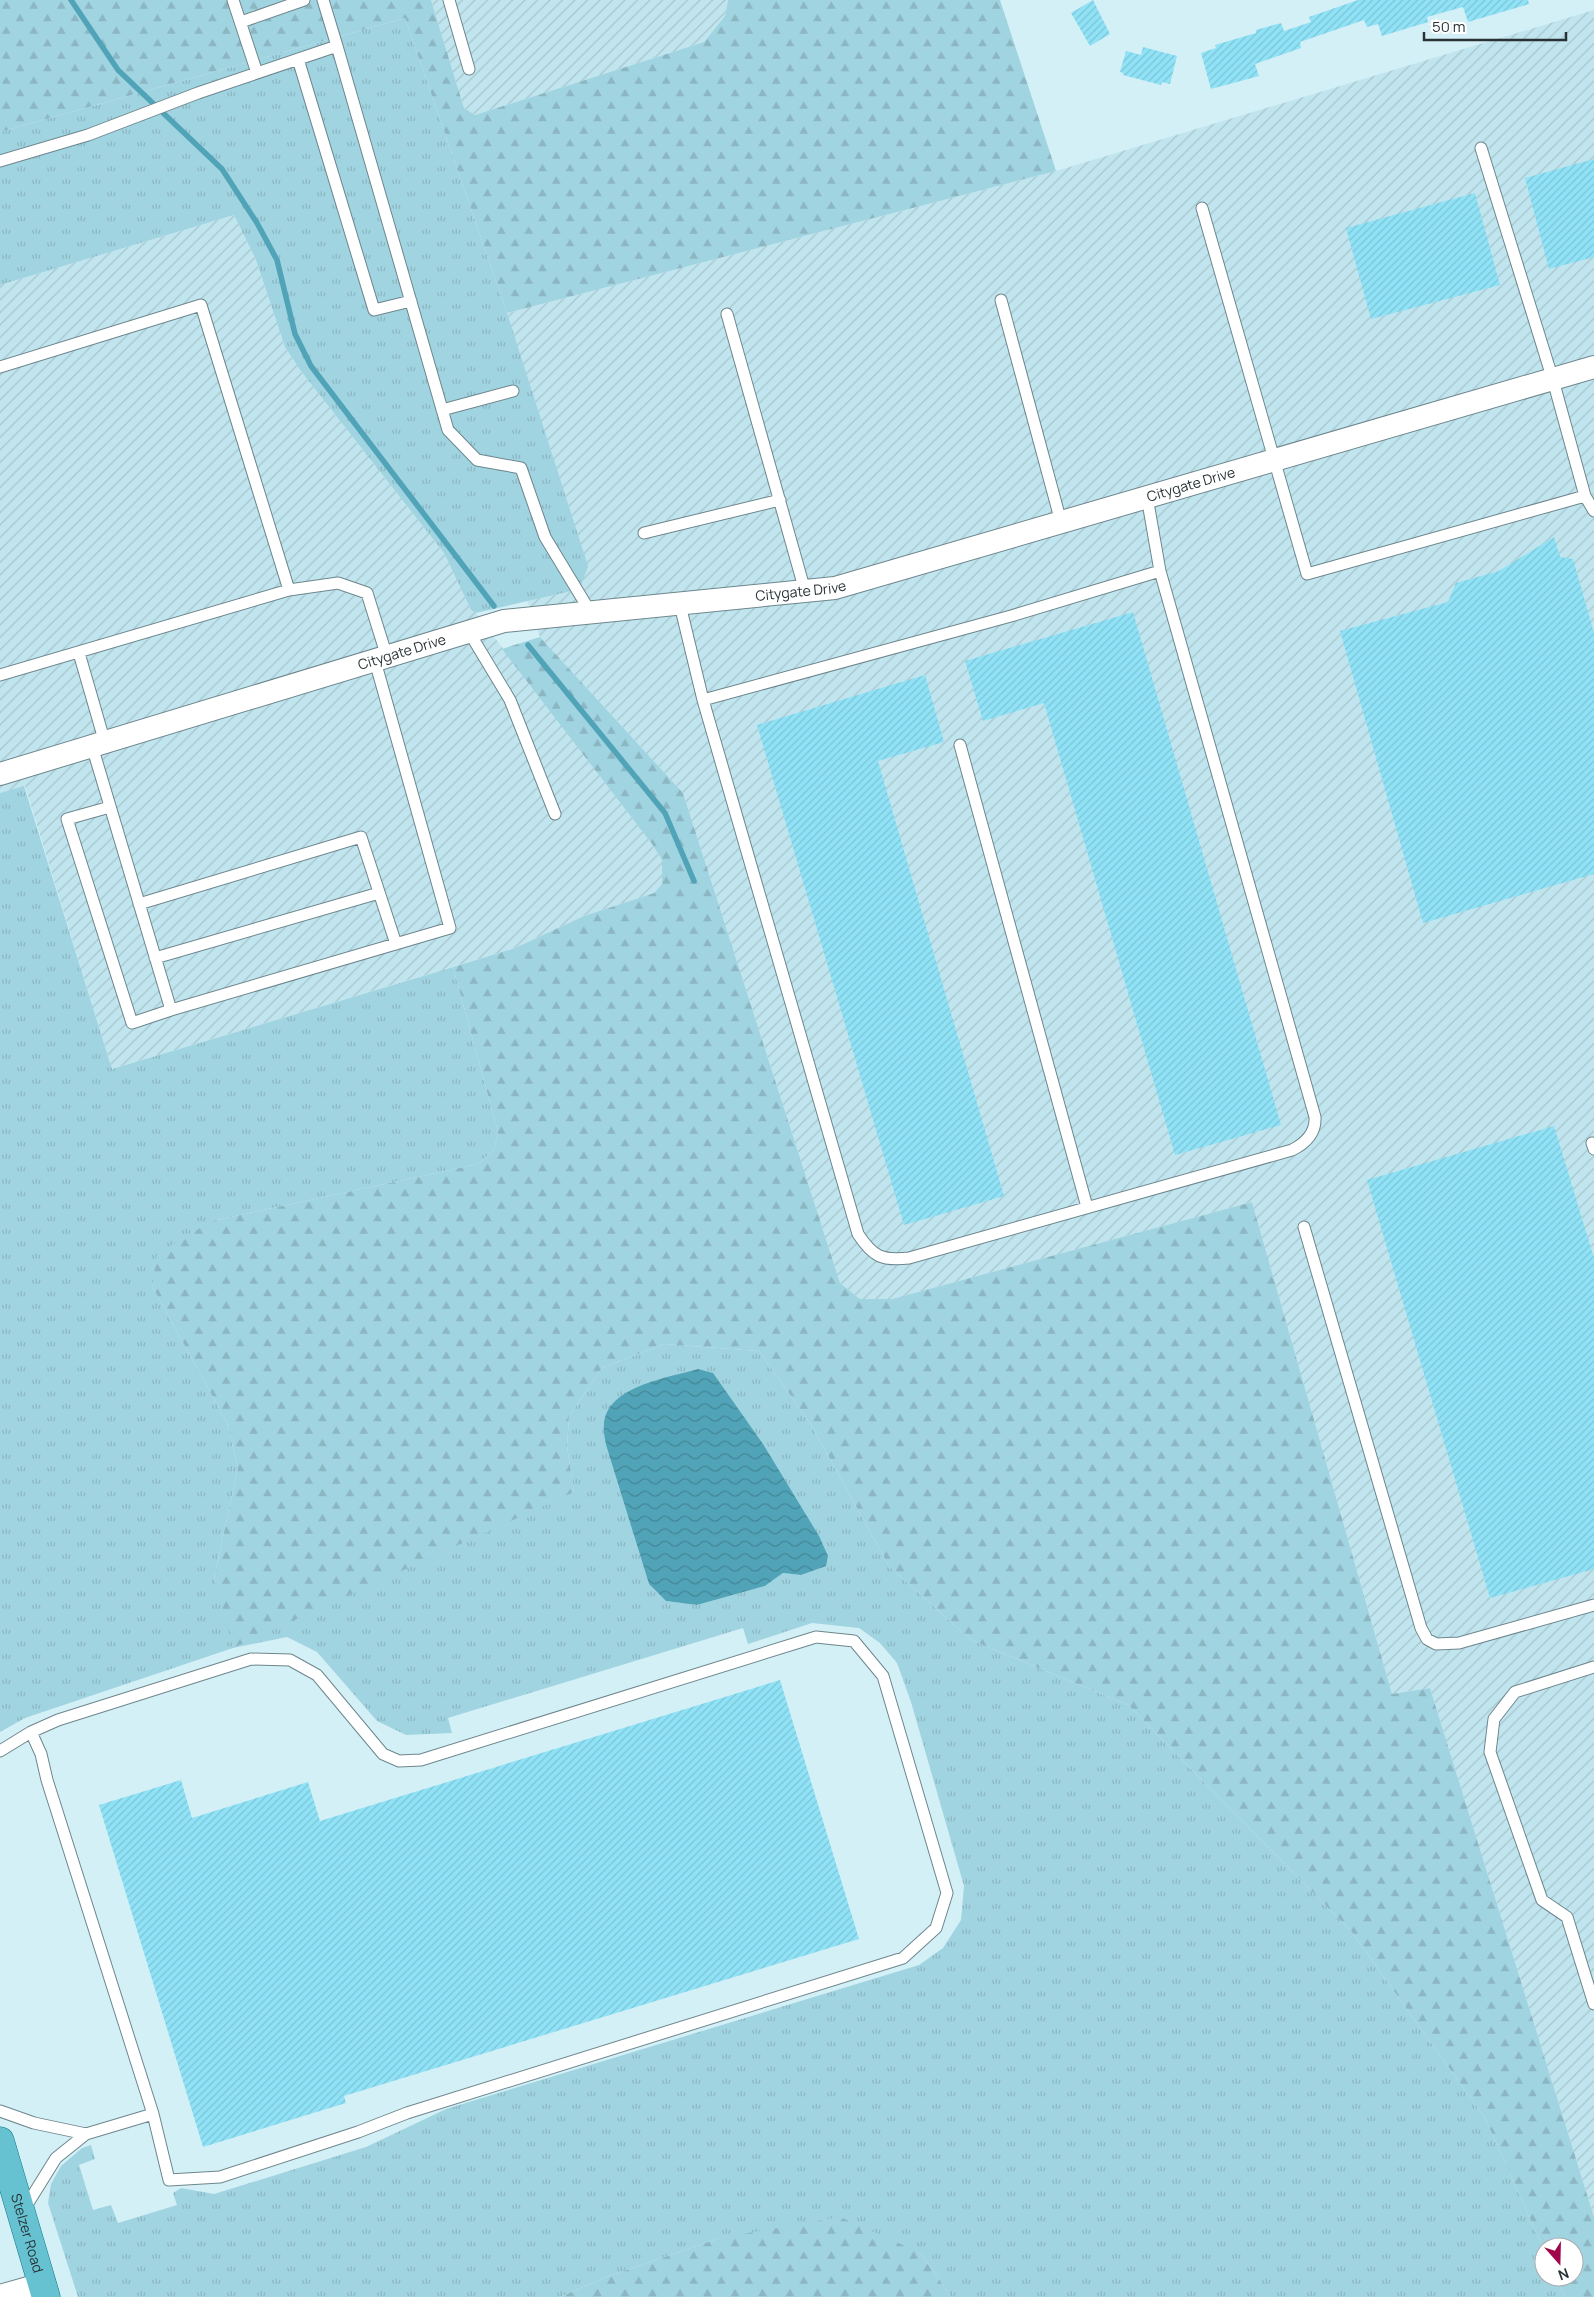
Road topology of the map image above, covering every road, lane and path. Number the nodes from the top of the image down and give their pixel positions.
1 (234, 0) edge
2 (304, 0) edge
3 (323, 0) edge
4 (449, 0) edge
5 (241, 22) junction
6 (338, 46) junction
7 (298, 60) junction
8 (469, 69) dead end
9 (258, 73) junction
10 (1481, 148) dead end
11 (0, 161) edge
12 (1202, 208) dead end
13 (1000, 300) dead end
14 (411, 301) junction
15 (727, 314) dead end
16 (0, 367) edge
17 (1594, 367) edge
18 (1553, 380) junction
19 (512, 391) dead end
20 (442, 410) junction
21 (1274, 461) junction
22 (1585, 496) junction
23 (1147, 497) junction
24 (780, 500) junction
25 (1594, 511) edge
26 (1062, 522) junction
27 (644, 533) dead end
28 (1160, 571) junction
29 (289, 590) junction
30 (806, 591) junction
31 (680, 605) junction
32 (591, 613) junction
33 (468, 632) junction
34 (79, 653) junction
35 (381, 659) junction
36 (0, 675) edge
37 (703, 700) junction
38 (99, 744) junction
39 (960, 745) dead end
40 (0, 774) edge
41 (110, 807) junction
42 (555, 814) dead end
43 (379, 892) junction
44 (139, 904) junction
45 (396, 944) junction
46 (155, 958) junction
47 (171, 1010) junction
48 (1087, 1206) junction
49 (1304, 1227) dead end
50 (1594, 1605) edge
51 (1594, 1667) edge
52 (31, 1732) junction
53 (0, 1751) edge
54 (1594, 2004) edge
55 (0, 2111) edge
56 (152, 2114) junction
57 (86, 2134) junction
58 (0, 2141) edge
59 (22, 2212) junction
60 (44, 2290) edge
61 (0, 2296) edge

1 - 5 lane
2 - 5 lane
3 - 6 lane
4 - 8 lane
5 - 9 lane
6 - 7 lane
6 - 14 lane
7 - 9 lane
7 - 14 lane
9 - 11 lane
10 - 18 lane
12 - 21 lane
13 - 26 lane
14 - 20 lane
15 - 24 lane
16 - 29 lane
17 - 18 street, Citygate Drive
18 - 21 street, Citygate Drive
18 - 22 lane
19 - 20 lane
20 - 32 lane
21 - 22 lane
21 - 23 street, Citygate Drive
22 - 25 lane
23 - 26 street, Citygate Drive
23 - 28 lane
24 - 27 lane
24 - 30 lane
26 - 30 street, Citygate Drive
28 - 37 lane
28 - 48 lane
29 - 34 lane
29 - 35 lane
30 - 31 street, Citygate Drive
31 - 32 street, Citygate Drive
31 - 37 lane
32 - 33 street, Citygate Drive
33 - 35 street, Citygate Drive
33 - 42 lane
34 - 36 lane
34 - 38 lane
35 - 38 street, Citygate Drive
35 - 45 lane
37 - 48 lane
38 - 40 street, Citygate Drive
38 - 41 lane
39 - 48 lane
41 - 44 lane
41 - 47 lane
43 - 44 lane
43 - 45 lane
43 - 46 lane
44 - 46 lane
45 - 47 lane
46 - 47 lane
49 - 50 lane
51 - 54 lane
52 - 53 lane
52 - 56 lane
52 - 56 lane
55 - 57 lane
56 - 57 lane
57 - 59 lane
58 - 59 main road, Stelzer Road
59 - 60 main road, Stelzer Road
60 - 61 street

